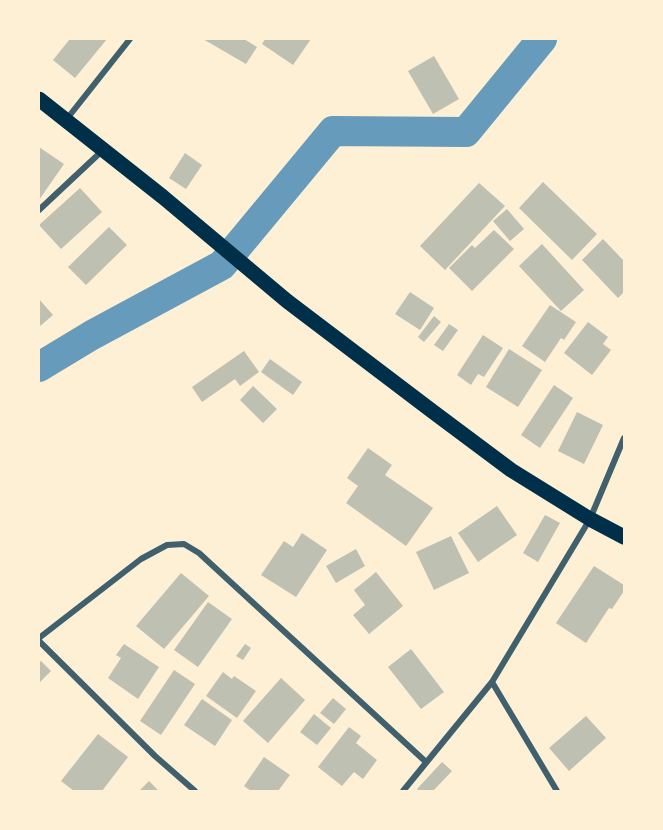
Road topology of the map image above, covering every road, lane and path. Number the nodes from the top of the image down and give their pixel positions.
1 (130, 39) edge
2 (39, 99) edge
3 (65, 120) junction
4 (102, 151) junction
5 (39, 210) edge
6 (624, 438) edge
7 (590, 519) junction
8 (624, 537) edge
9 (39, 640) edge
10 (492, 682) junction
11 (426, 762) junction
12 (195, 791) edge
13 (403, 791) edge
14 (558, 791) edge

1 - 3 street
2 - 3 main road
3 - 4 main road
4 - 5 street
4 - 7 main road
6 - 7 street
7 - 8 main road
7 - 10 street
9 - 11 street
9 - 12 street
10 - 11 street
10 - 14 street
11 - 13 street

